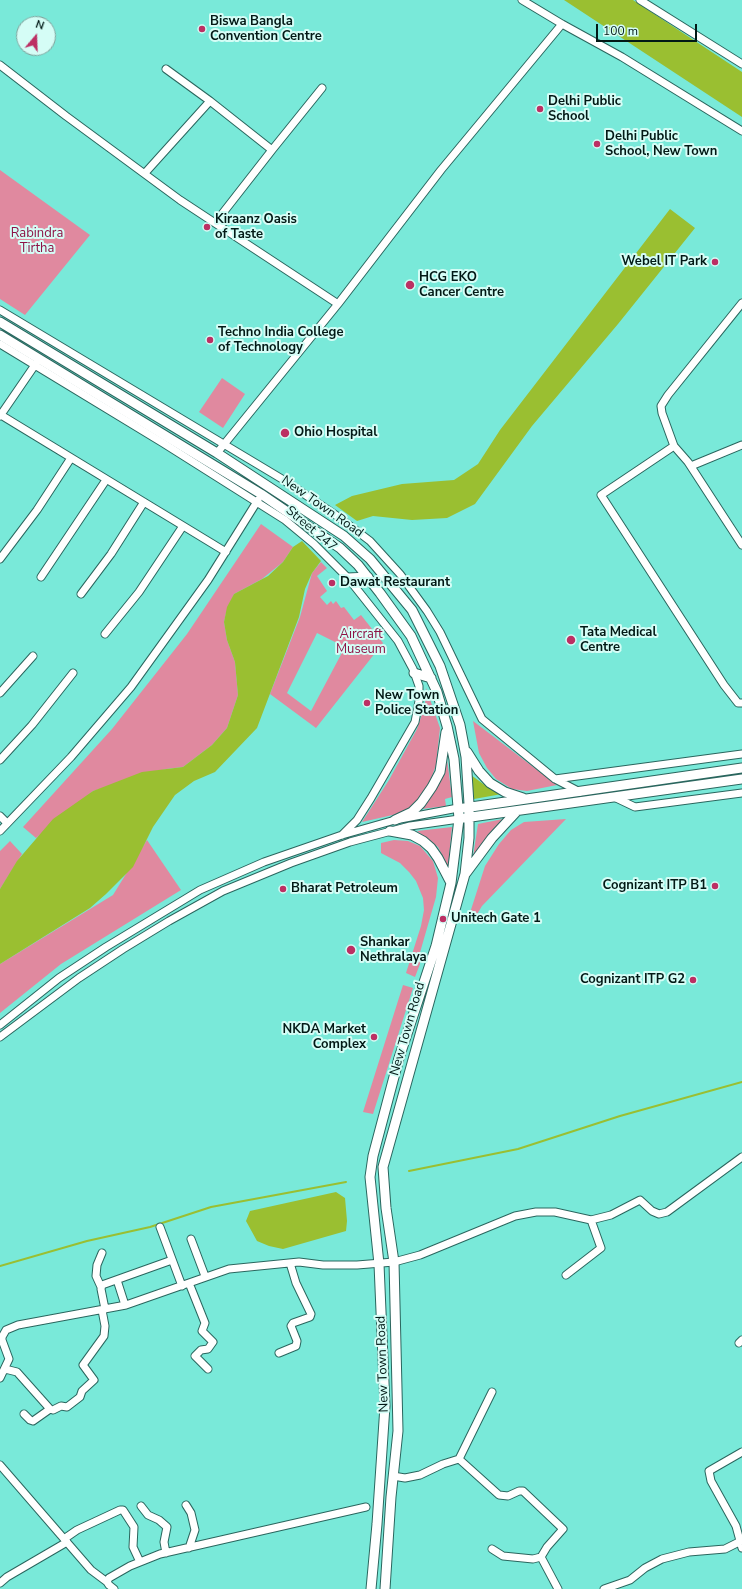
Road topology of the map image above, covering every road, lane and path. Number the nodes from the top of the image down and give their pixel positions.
1 (522, 0) edge
2 (640, 0) edge
3 (562, 24) junction
4 (742, 64) edge
5 (0, 65) edge
6 (166, 69) dead end
7 (322, 88) dead end
8 (210, 102) junction
9 (742, 131) edge
10 (272, 150) junction
11 (145, 173) junction
12 (215, 223) junction
13 (742, 303) edge
14 (338, 304) junction
15 (0, 310) edge
16 (0, 322) edge
17 (0, 334) edge
18 (0, 344) edge
19 (37, 362) junction
20 (0, 415) edge
21 (223, 444) junction
22 (742, 445) edge
23 (674, 446) junction
24 (217, 453) junction
25 (72, 458) junction
26 (691, 466) junction
27 (106, 480) junction
28 (258, 498) junction
29 (144, 502) junction
30 (183, 526) junction
31 (742, 545) edge
32 (226, 552) junction
33 (0, 559) edge
34 (41, 577) dead end
35 (368, 577) junction
36 (348, 578) junction
37 (81, 594) dead end
38 (105, 634) dead end
39 (33, 656) dead end
40 (414, 672) junction
41 (74, 673) dead end
42 (431, 678) junction
43 (0, 693) edge
44 (742, 703) edge
45 (447, 726) junction
46 (465, 749) junction
47 (742, 754) edge
48 (0, 760) edge
49 (742, 768) edge
50 (555, 779) junction
51 (742, 779) edge
52 (581, 792) junction
53 (742, 793) edge
54 (614, 797) junction
55 (528, 799) junction
56 (469, 807) junction
57 (458, 808) junction
58 (517, 811) junction
59 (0, 816) edge
60 (469, 817) junction
61 (459, 819) junction
62 (395, 820) junction
63 (7, 824) junction
64 (0, 831) edge
65 (390, 831) junction
66 (342, 835) junction
67 (465, 874) junction
68 (451, 883) junction
69 (200, 890) junction
70 (205, 900) junction
71 (0, 1025) edge
72 (0, 1037) edge
73 (742, 1157) edge
74 (591, 1220) junction
75 (160, 1227) dead end
76 (191, 1240) dead end
77 (102, 1253) dead end
78 (172, 1260) junction
79 (394, 1262) junction
80 (290, 1263) junction
81 (379, 1264) junction
82 (566, 1275) dead end
83 (205, 1276) junction
84 (117, 1280) junction
85 (185, 1284) junction
86 (101, 1287) junction
87 (125, 1305) junction
88 (103, 1310) junction
89 (279, 1353) dead end
90 (6, 1368) junction
91 (208, 1369) dead end
92 (0, 1378) edge
93 (492, 1392) dead end
94 (50, 1409) junction
95 (24, 1414) dead end
96 (742, 1452) edge
97 (459, 1459) junction
98 (0, 1465) edge
99 (393, 1476) junction
100 (186, 1505) dead end
101 (141, 1506) dead end
102 (366, 1507) dead end
103 (66, 1540) junction
104 (741, 1545) edge
105 (189, 1548) junction
106 (492, 1549) dead end
107 (166, 1553) junction
108 (541, 1557) junction
109 (140, 1562) junction
110 (107, 1582) junction
111 (0, 1583) edge
112 (114, 1589) edge
113 (371, 1589) edge
114 (385, 1589) edge
115 (558, 1589) edge
116 (604, 1589) edge

1 - 3 street
2 - 4 street
3 - 9 street
3 - 14 street
5 - 11 street
6 - 8 street
7 - 10 street
8 - 10 street
8 - 11 street
10 - 12 street
11 - 12 street
12 - 14 street
13 - 23 street
14 - 21 street
15 - 21 street
16 - 24 main road, New Town Road
17 - 19 main road, New Town Road
18 - 19 street
19 - 20 street
19 - 28 main road, New Town Road
20 - 25 street
21 - 24 street
21 - 50 street
22 - 26 street
23 - 26 street
23 - 44 street
24 - 46 main road, New Town Road
25 - 27 street
25 - 33 street
26 - 31 street
27 - 29 street
27 - 34 street
28 - 32 street
28 - 35 main road, New Town Road
28 - 36 street, Street 247
29 - 30 street
29 - 37 street
30 - 32 street
30 - 38 street
32 - 63 street
35 - 36 main road
35 - 42 main road, New Town Road
36 - 40 street, Street 247
39 - 43 street
40 - 42 main road
40 - 66 street, Street 247
41 - 48 street
42 - 45 main road, New Town Road
45 - 57 main road, New Town Road
45 - 62 main road
46 - 55 main road
46 - 56 main road, New Town Road
47 - 50 street
49 - 52 main road
50 - 52 street
51 - 54 main road
52 - 55 main road
53 - 54 street
54 - 58 main road
55 - 56 main road
56 - 57 main road
56 - 60 main road, New Town Road
57 - 61 main road, New Town Road
57 - 62 street
58 - 60 main road
58 - 67 main road
59 - 63 street
60 - 61 main road
60 - 67 main road, New Town Road
61 - 65 street
61 - 68 main road, New Town Road
62 - 66 street
63 - 64 street
65 - 68 main road
65 - 70 street
66 - 69 street
67 - 79 main road, New Town Road
68 - 81 main road, New Town Road
69 - 70 street
69 - 71 street
70 - 72 street
73 - 74 street
74 - 79 street
74 - 82 street
75 - 78 street
76 - 83 street
77 - 86 street
78 - 84 street
78 - 85 street
79 - 81 street
79 - 99 main road, New Town Road
80 - 81 street
80 - 83 street
80 - 89 street
81 - 113 main road, New Town Road
83 - 85 street
84 - 86 street
84 - 87 street
85 - 87 street
85 - 91 street
86 - 88 street
87 - 88 street
88 - 90 street
88 - 94 street
90 - 92 street
90 - 94 street
93 - 97 street
94 - 95 street
96 - 104 street
97 - 99 street
97 - 108 street
98 - 103 street
99 - 114 main road, New Town Road
100 - 105 street
101 - 107 street
102 - 105 street
103 - 109 street
103 - 110 street
103 - 111 street
104 - 116 street
105 - 107 street
106 - 108 street
107 - 109 street
108 - 115 street
109 - 110 street
110 - 112 street

